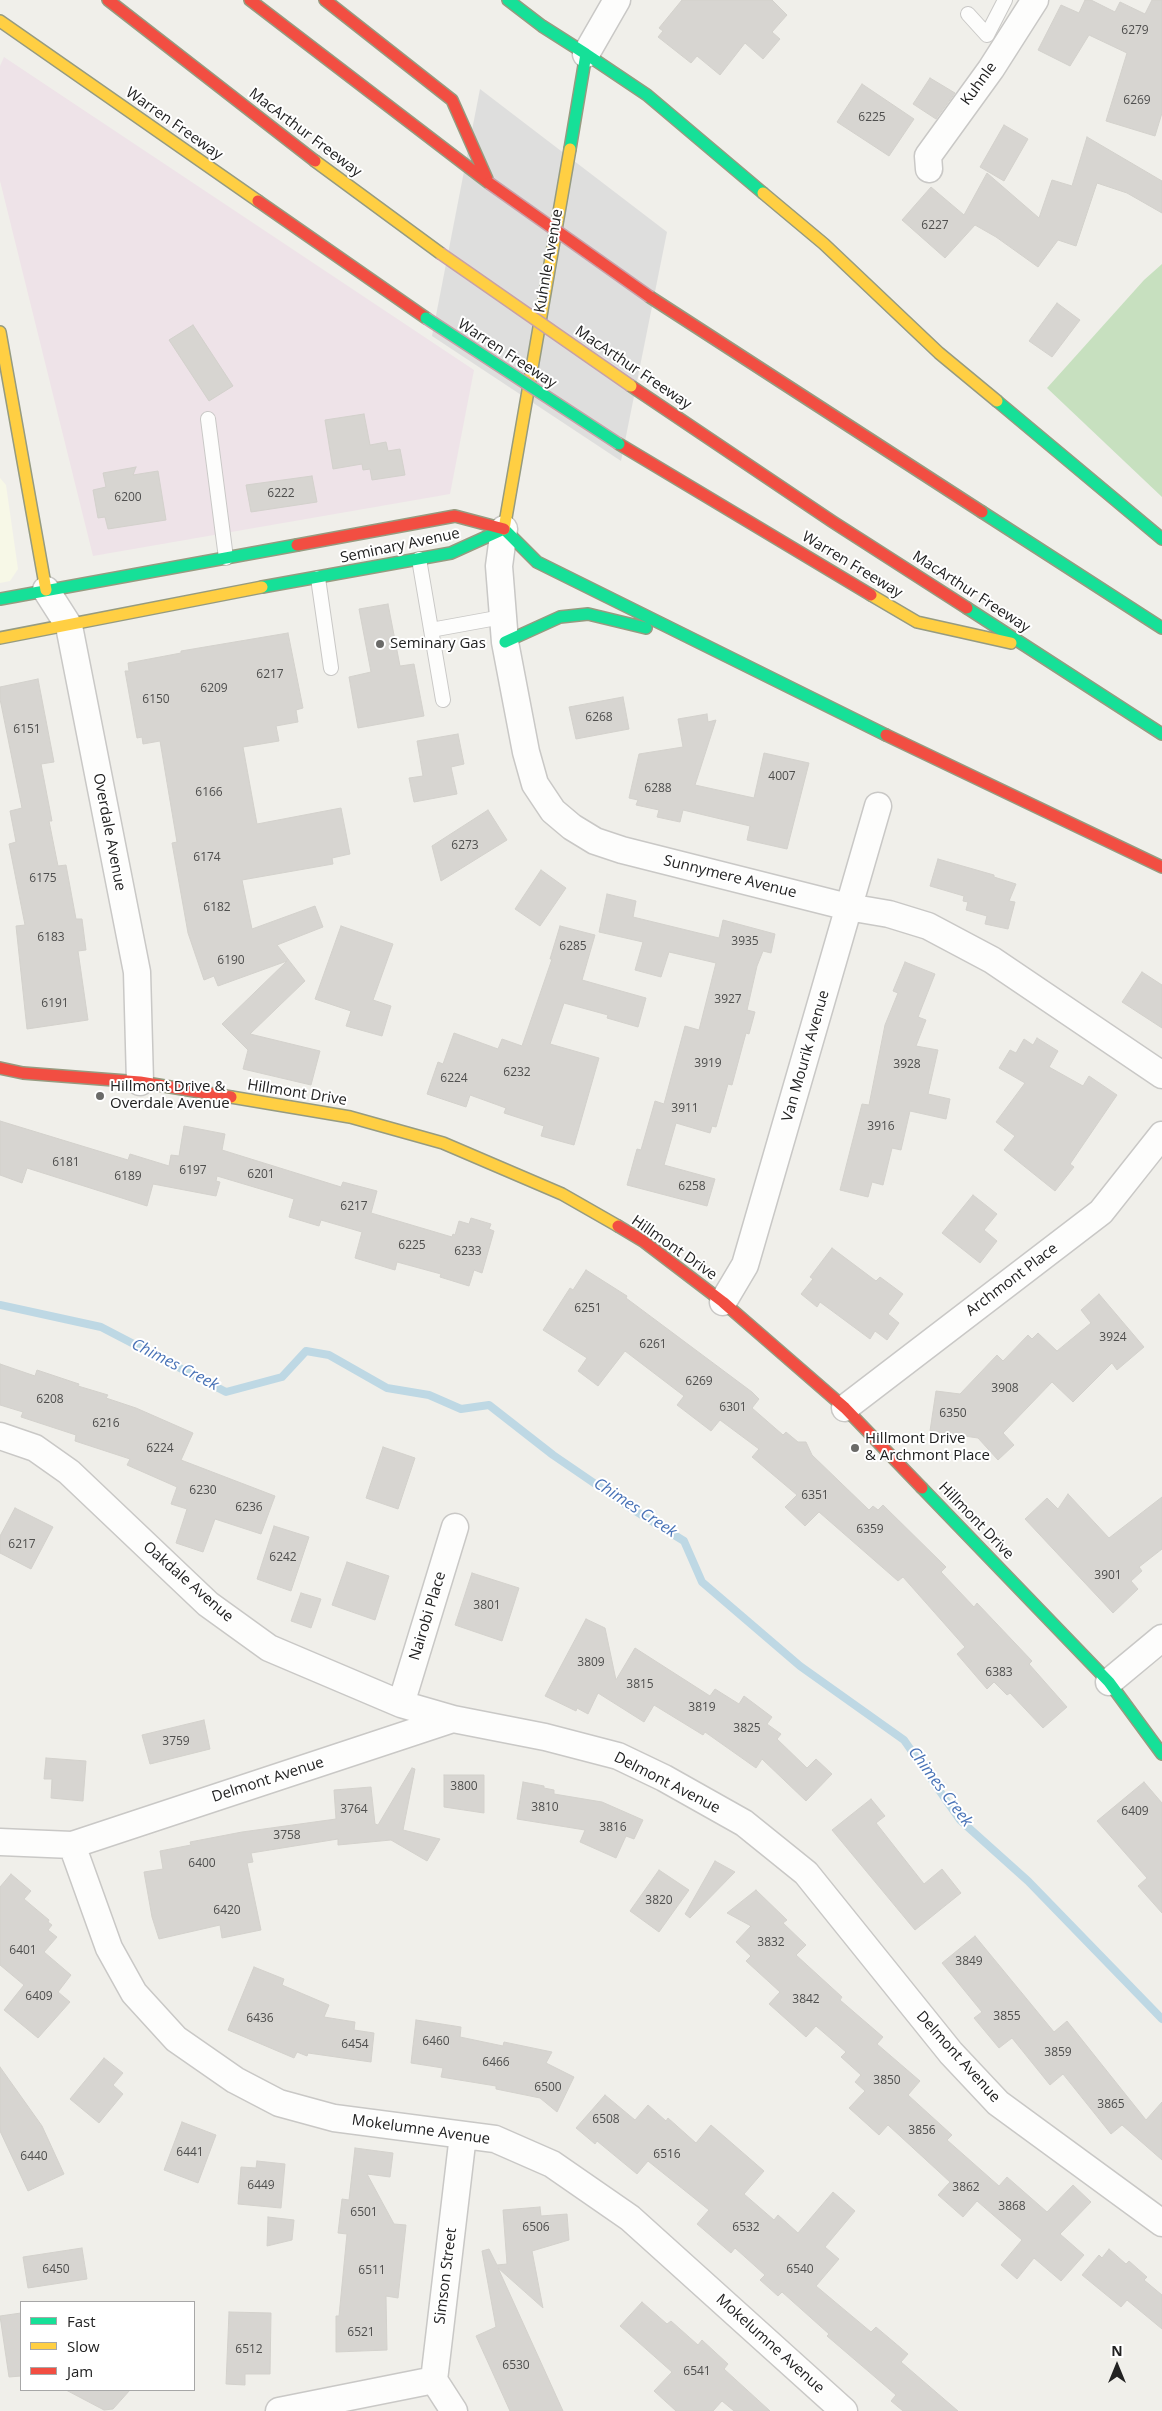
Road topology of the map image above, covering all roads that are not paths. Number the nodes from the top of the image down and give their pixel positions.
1 (108, 0) edge
2 (250, 0) edge
3 (325, 0) edge
4 (508, 0) edge
5 (617, 0) edge
6 (1005, 0) edge
7 (1035, 0) edge
8 (968, 14) dead end
9 (0, 21) edge
10 (586, 54) junction
11 (929, 169) dead end
12 (489, 183) junction
13 (0, 332) edge
14 (208, 418) dead end
15 (504, 529) junction
16 (1162, 539) edge
17 (226, 558) junction
18 (419, 559) junction
19 (318, 578) junction
20 (46, 590) junction
21 (0, 599) edge
22 (69, 626) junction
23 (1162, 628) edge
24 (431, 630) junction
25 (504, 630) junction
26 (0, 638) edge
27 (1031, 648) junction
28 (721, 652) junction
29 (331, 668) dead end
30 (443, 700) dead end
31 (1162, 734) edge
32 (878, 806) dead end
33 (1162, 866) edge
34 (848, 907) junction
35 (0, 1068) edge
36 (1162, 1075) edge
37 (140, 1082) junction
38 (1162, 1135) edge
39 (723, 1302) junction
40 (845, 1408) junction
41 (0, 1436) edge
42 (455, 1527) dead end
43 (1162, 1638) edge
44 (1109, 1682) junction
45 (401, 1704) junction
46 (453, 1719) junction
47 (1162, 1754) edge
48 (0, 1842) edge
49 (72, 1845) junction
50 (463, 2135) junction
51 (1162, 2223) edge
52 (434, 2380) junction
53 (279, 2411) edge
54 (454, 2411) edge
55 (844, 2411) edge

1 - 27 main road, MacArthur Freeway, bridge
2 - 12 main road
3 - 12 main road
4 - 10 main road
5 - 10 street, Kuhnle Avenue
6 - 8 lane
7 - 11 street, Kuhnle
9 - 27 main road, Warren Freeway, bridge
10 - 15 main road, Kuhnle Avenue
10 - 16 main road
12 - 23 main road, bridge
13 - 20 main road
14 - 17 lane
15 - 17 main road, Seminary Avenue
15 - 18 main road, Seminary Avenue
15 - 25 street, Sunnymere Avenue
15 - 28 main road
17 - 20 main road, Seminary Avenue
18 - 19 main road, Seminary Avenue
18 - 24 lane
19 - 22 main road, Seminary Avenue
19 - 29 lane
20 - 21 main road, Seminary Avenue
20 - 22 street, Overdale Avenue
22 - 26 main road, Seminary Avenue
22 - 37 street, Overdale Avenue
24 - 25 lane
24 - 30 lane
25 - 28 main road
25 - 34 street, Sunnymere Avenue
27 - 31 main road, MacArthur Freeway
28 - 33 main road
32 - 34 street, Van Mourik Avenue
34 - 36 street, Sunnymere Avenue
34 - 39 street, Van Mourik Avenue
35 - 37 main road, Hillmont Drive
37 - 39 main road, Hillmont Drive
38 - 40 street, Archmont Place
39 - 40 main road, Hillmont Drive
40 - 44 main road, Hillmont Drive
41 - 45 street, Oakdale Avenue
42 - 45 street, Nairobi Place
43 - 44 street
44 - 47 main road, Hillmont Drive
45 - 46 street, Oakdale Avenue
46 - 49 street, Delmont Avenue
46 - 51 street, Delmont Avenue
48 - 49 street, Delmont Avenue
49 - 50 street, Mokelumne Avenue
50 - 52 street, Simson Street
50 - 55 street, Mokelumne Avenue
52 - 53 street
52 - 54 street

